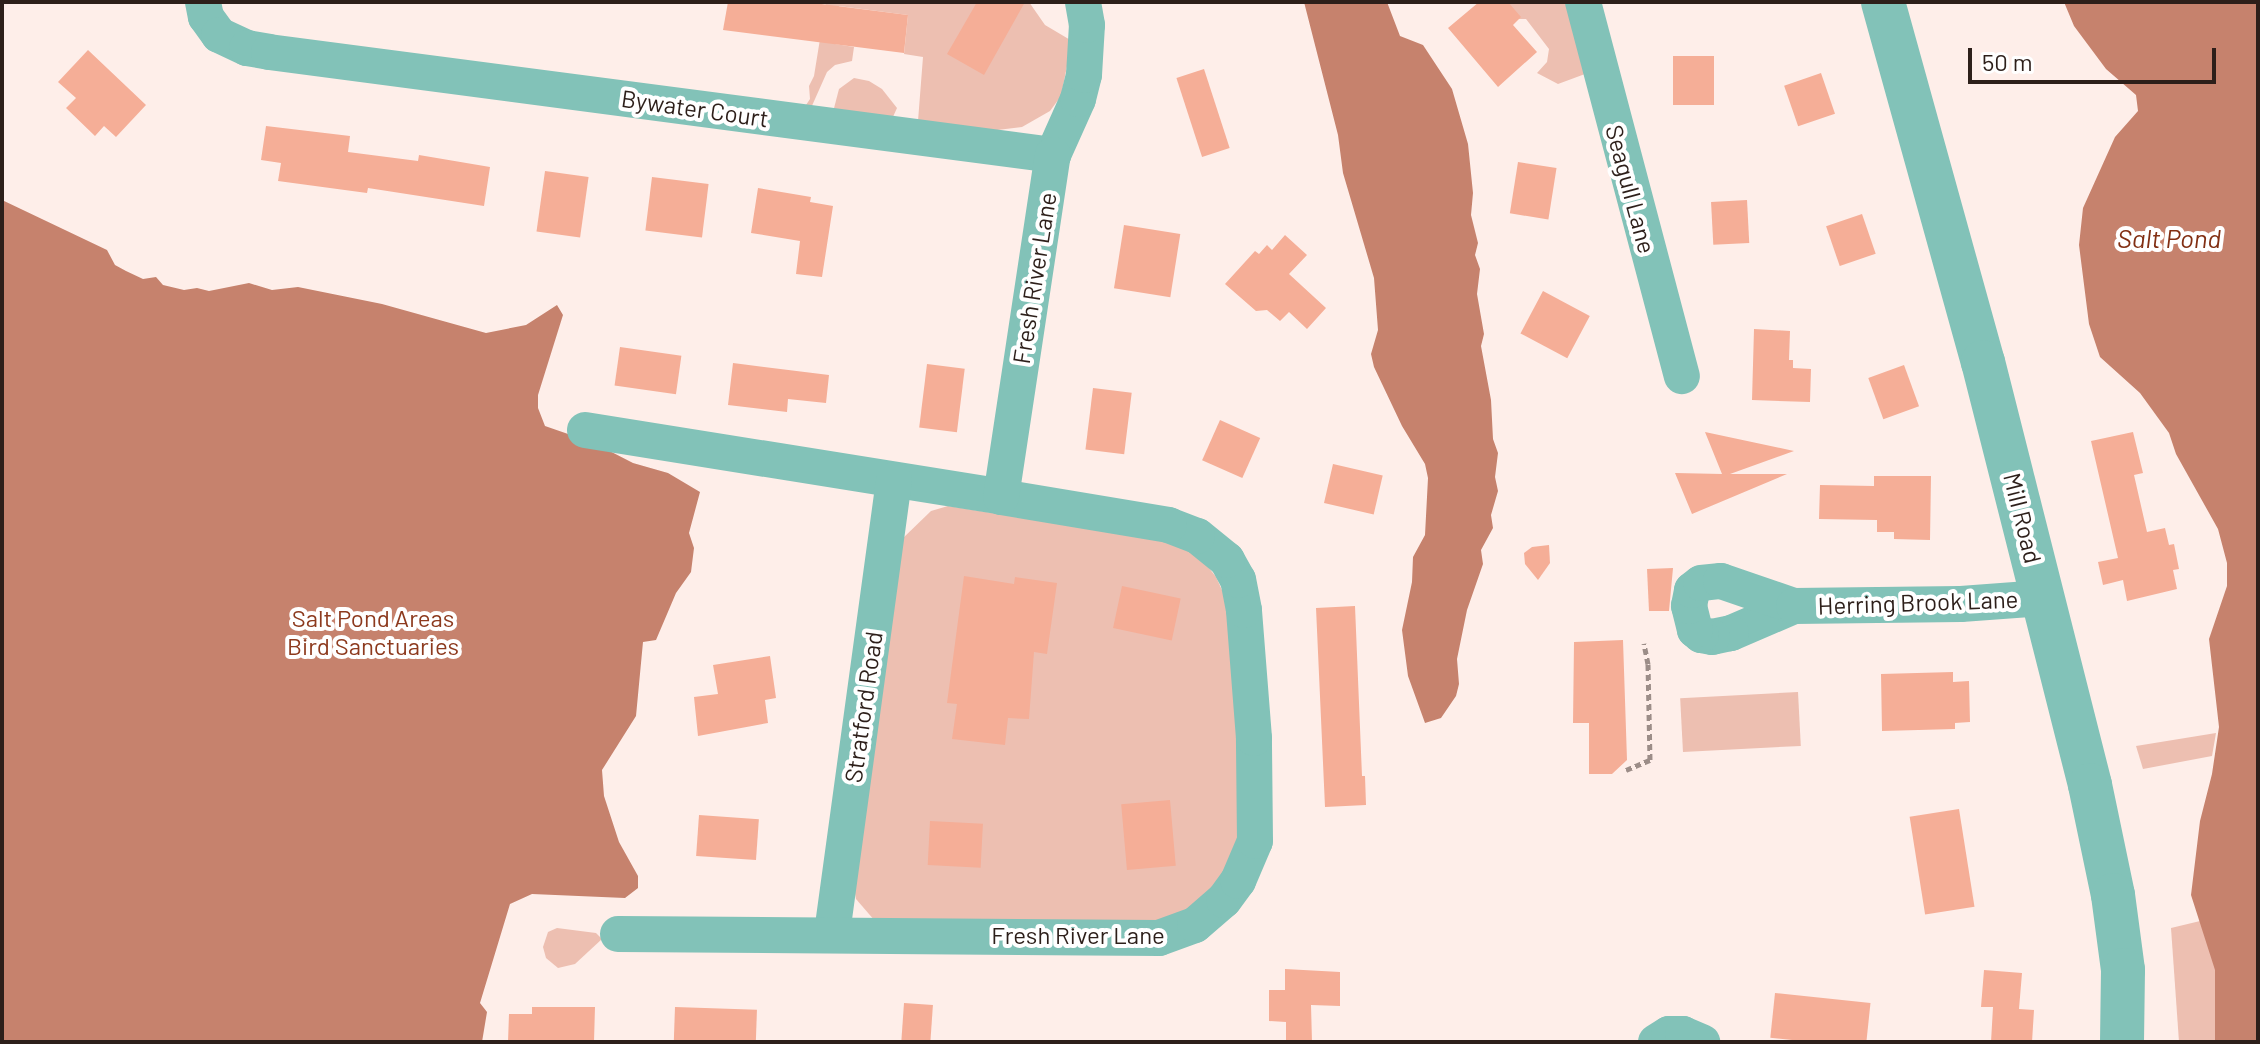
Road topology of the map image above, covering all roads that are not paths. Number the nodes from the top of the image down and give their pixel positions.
1 (203, 2) edge
2 (1083, 2) edge
3 (1583, 2) edge
4 (1883, 2) edge
5 (1053, 155) junction
6 (1682, 376) dead end
7 (585, 430) dead end
8 (894, 480) junction
9 (1001, 497) junction
10 (2043, 598) junction
11 (1794, 606) dead end
12 (832, 933) junction
13 (618, 934) dead end
14 (1656, 1042) edge
15 (1702, 1042) edge
16 (2122, 1042) edge

1 - 5 street, Bywater Court
2 - 5 street
3 - 6 street, Seagull Lane
4 - 10 street, Mill Road
5 - 9 street, Fresh River Lane
7 - 8 street, Fresh River Lane
8 - 9 street, Fresh River Lane
8 - 12 street, Stratford Road
9 - 12 street, Fresh River Lane
10 - 11 street, Herring Brook Lane
10 - 16 street, Mill Road
12 - 13 street, Fresh River Lane
14 - 15 street

